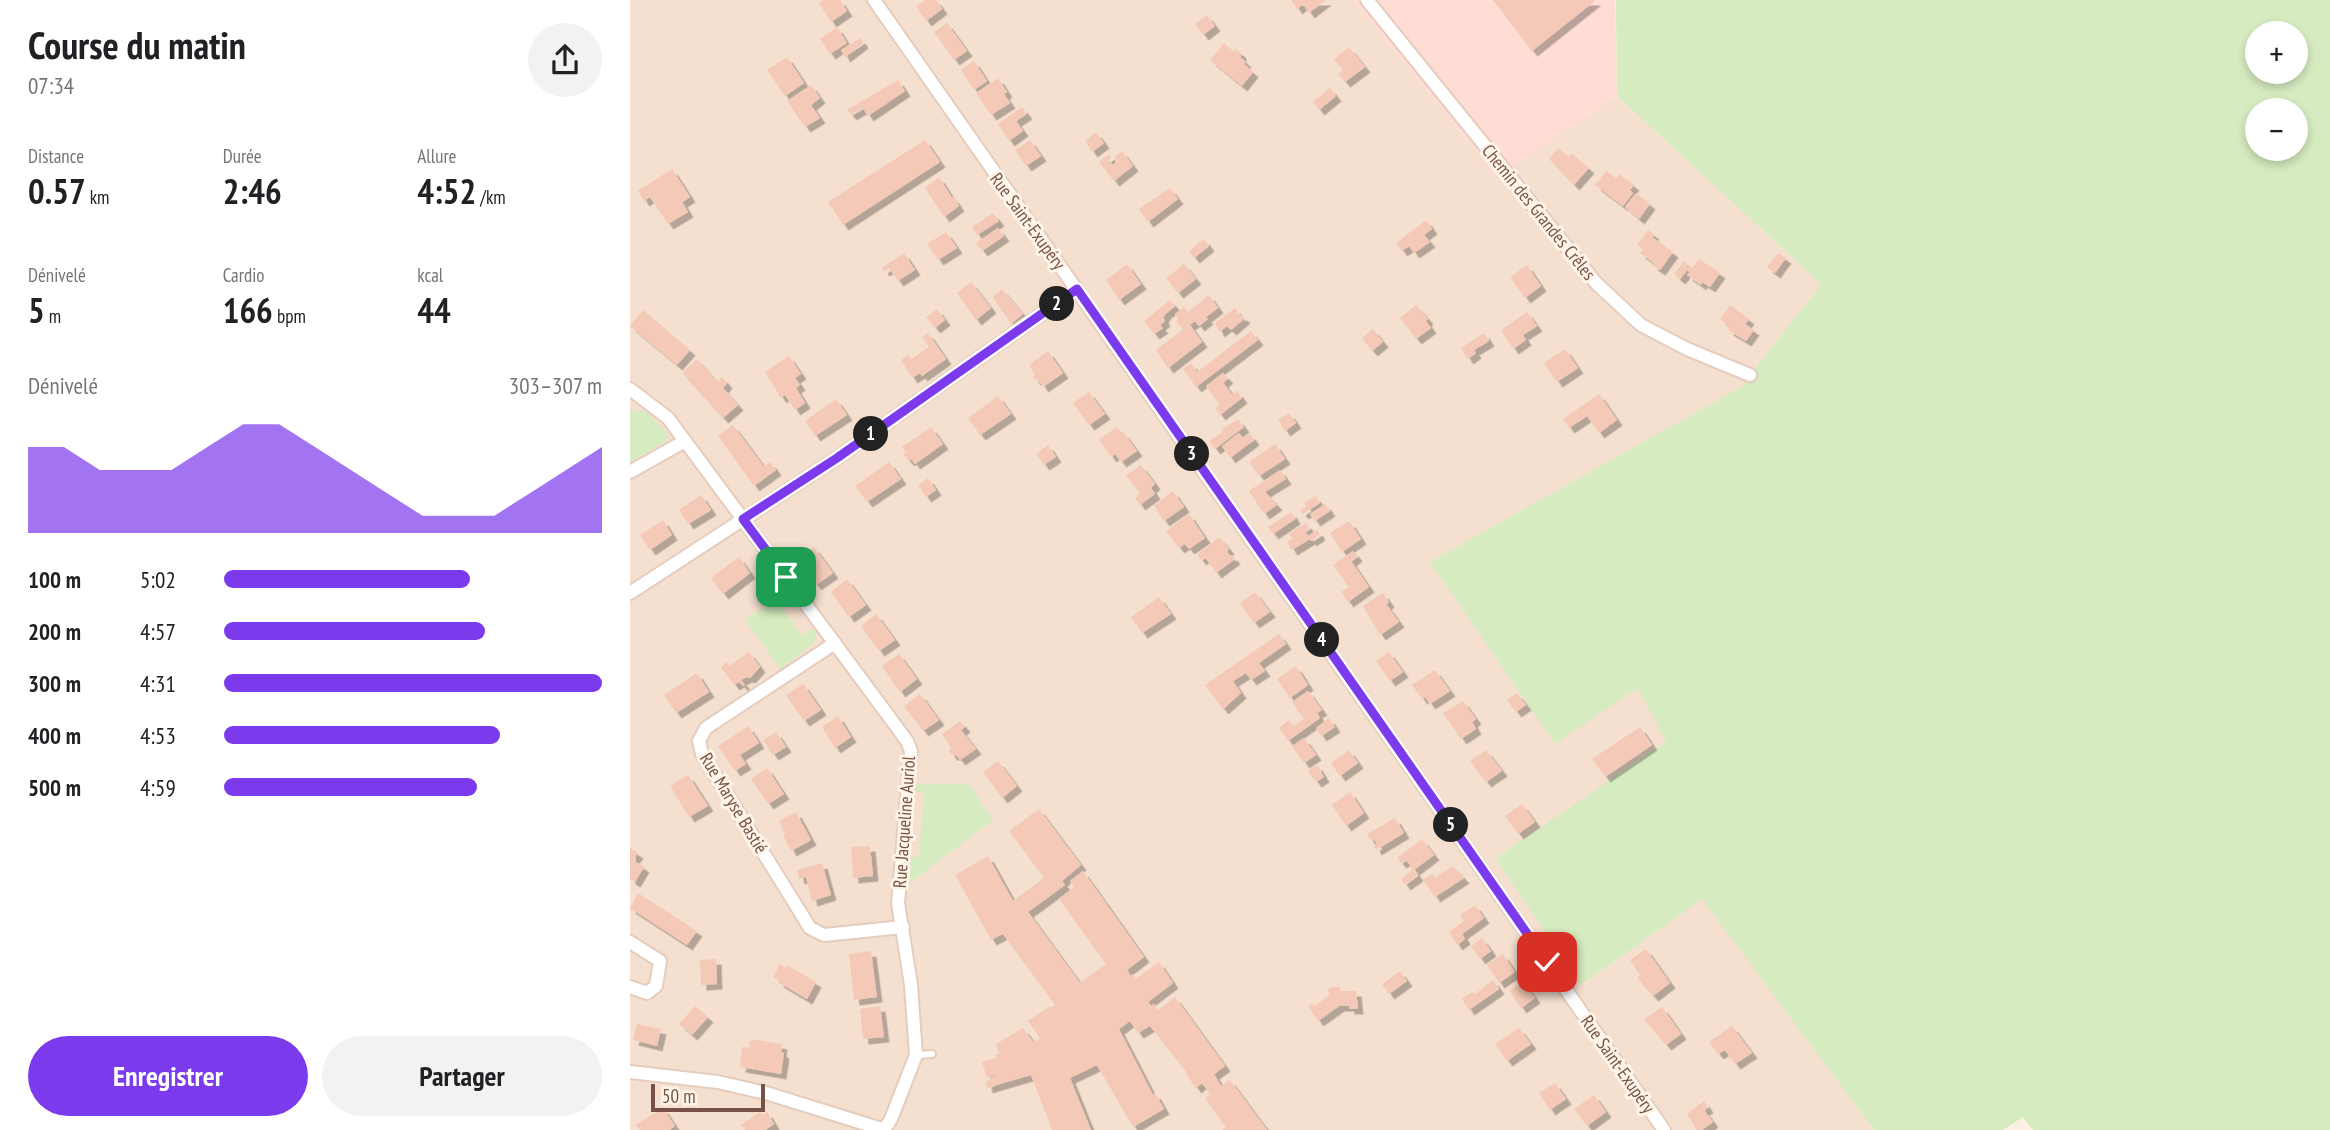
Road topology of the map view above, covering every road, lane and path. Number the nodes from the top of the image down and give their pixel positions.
1 (874, 0) edge
2 (1367, 0) edge
3 (1077, 289) junction
4 (1750, 375) dead end
5 (630, 389) edge
6 (685, 441) junction
7 (630, 472) edge
8 (743, 519) junction
9 (630, 593) edge
10 (835, 643) junction
11 (903, 927) junction
12 (630, 942) edge
13 (630, 987) edge
14 (932, 1054) dead end
15 (916, 1055) junction
16 (630, 1072) edge
17 (884, 1130) edge
18 (1664, 1130) edge

1 - 3 street, Rue Saint-Exupéry
2 - 4 street, Chemin des Grandes Crêles
3 - 8 street
3 - 18 street, Rue Saint-Exupéry
5 - 6 street, Rue Jacqueline Auriol
6 - 7 street
6 - 8 street, Rue Jacqueline Auriol
8 - 9 street
8 - 10 street, Rue Jacqueline Auriol
10 - 11 street, Rue Jacqueline Auriol
10 - 11 street, Rue Maryse Bastié
11 - 15 street, Rue Jacqueline Auriol
12 - 13 street
14 - 15 lane
15 - 17 street, Rue Jacqueline Auriol
16 - 17 street

